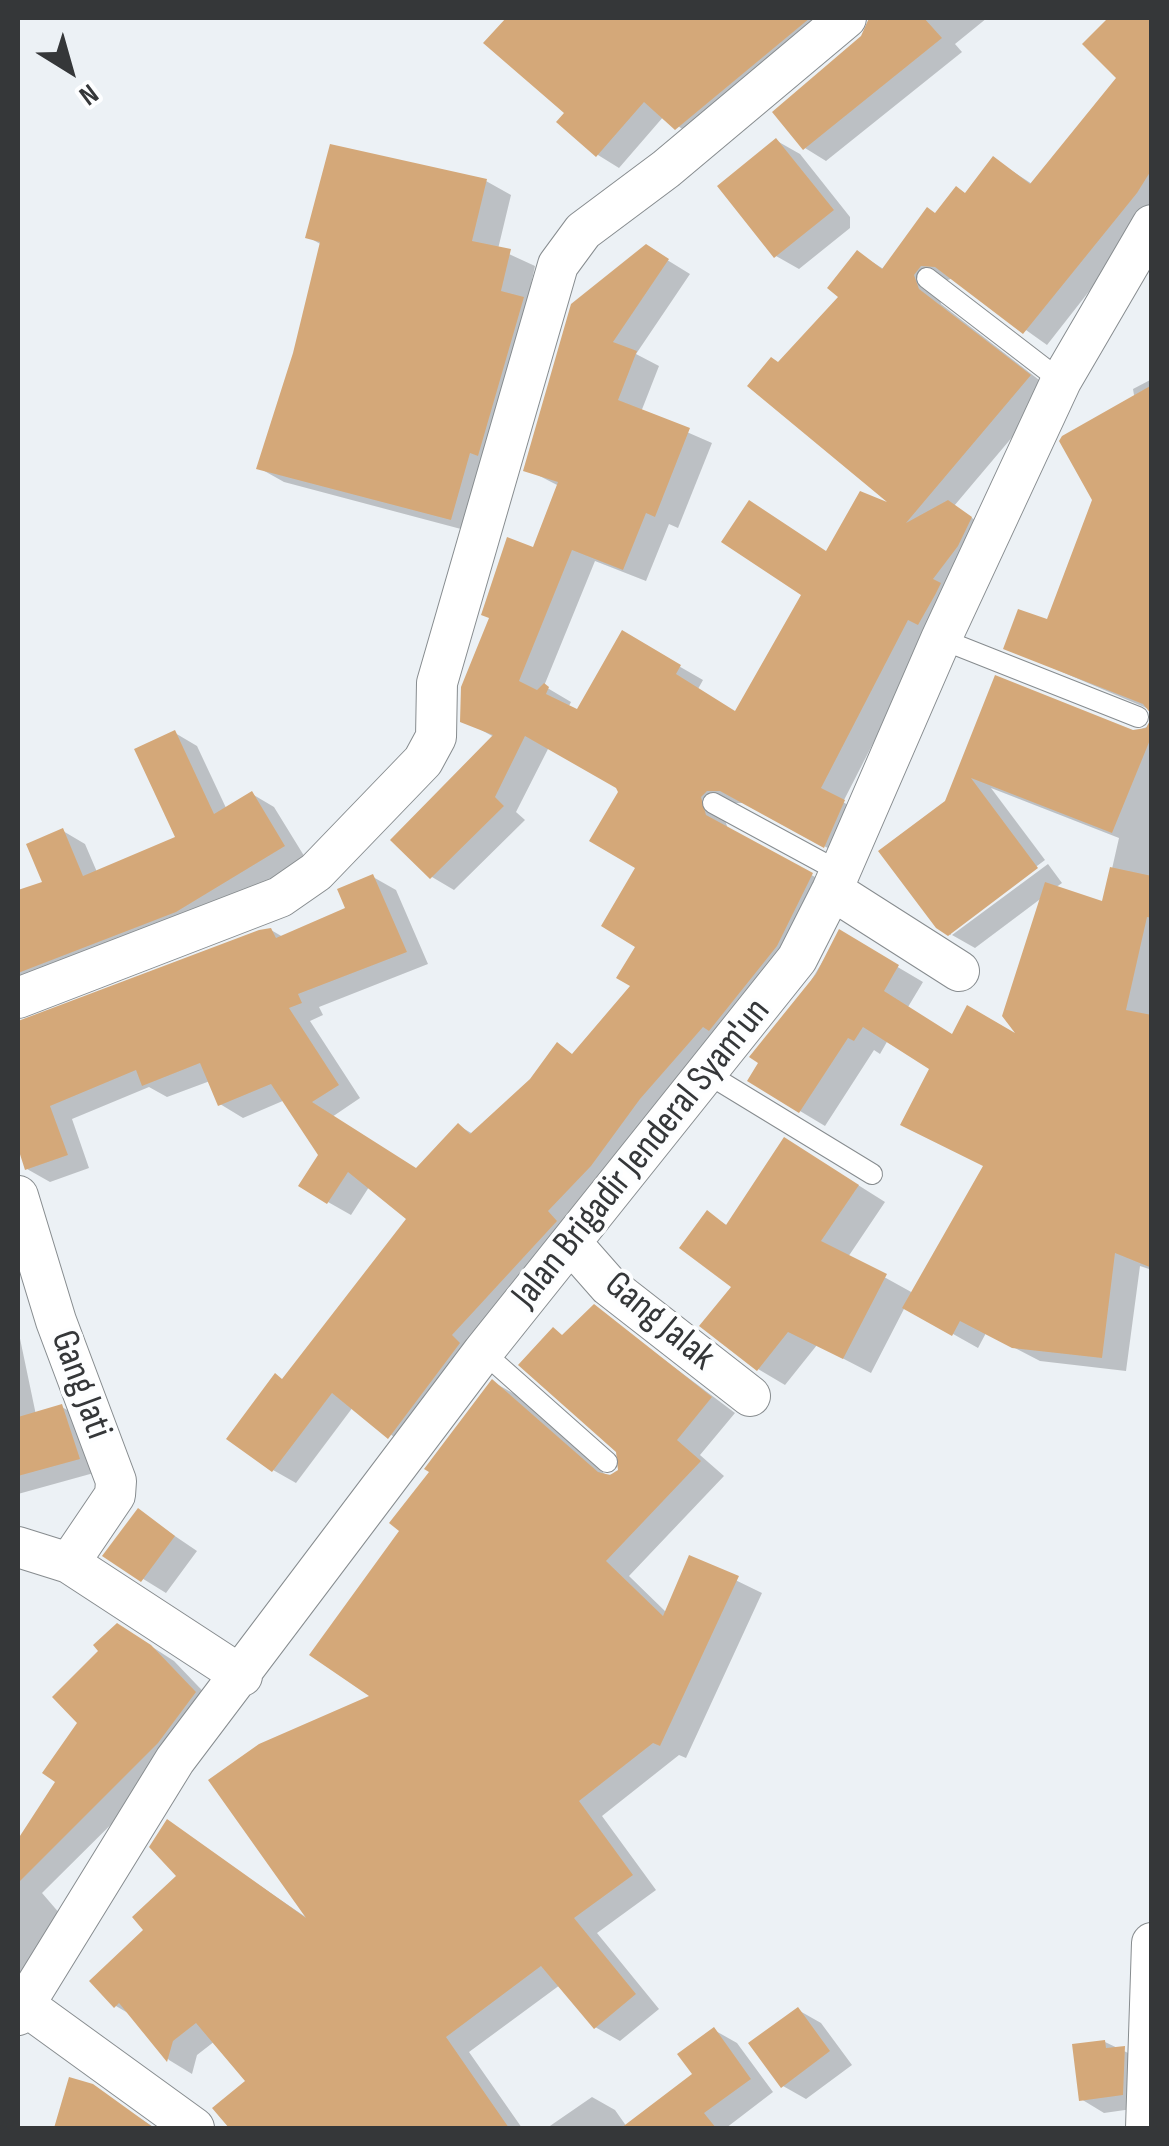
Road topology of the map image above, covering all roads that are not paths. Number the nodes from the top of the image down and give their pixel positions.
1 (846, 18) edge
2 (1152, 225) edge
3 (927, 278) dead end
4 (1061, 381) junction
5 (941, 639) junction
6 (1138, 716) dead end
7 (713, 803) dead end
8 (836, 881) junction
9 (959, 971) dead end
10 (18, 998) edge
11 (708, 1074) junction
12 (872, 1174) dead end
13 (18, 1196) edge
14 (572, 1244) junction
15 (483, 1352) junction
16 (750, 1396) dead end
17 (607, 1462) dead end
18 (18, 1547) edge
19 (69, 1564) junction
20 (242, 1676) junction
21 (1152, 1943) edge
22 (20, 2009) edge
23 (194, 2128) edge
24 (1146, 2128) edge

1 - 10 street
2 - 4 street, Jalan Brigadir Jenderal Syam'un
3 - 4 lane
4 - 5 street, Jalan Brigadir Jenderal Syam'un
5 - 6 lane
5 - 8 street, Jalan Brigadir Jenderal Syam'un
7 - 8 lane
8 - 9 street
8 - 11 street, Jalan Brigadir Jenderal Syam'un
11 - 12 lane
11 - 14 street, Jalan Brigadir Jenderal Syam'un
13 - 19 street, Gang Jati
14 - 15 street, Jalan Brigadir Jenderal Syam'un
14 - 16 street, Gang Jalak
15 - 17 lane
15 - 20 street, Jalan Brigadir Jenderal Syam'un
18 - 19 street
19 - 20 street
20 - 22 street, Jalan Brigadir Jenderal Syam'un
21 - 24 street
22 - 23 street

